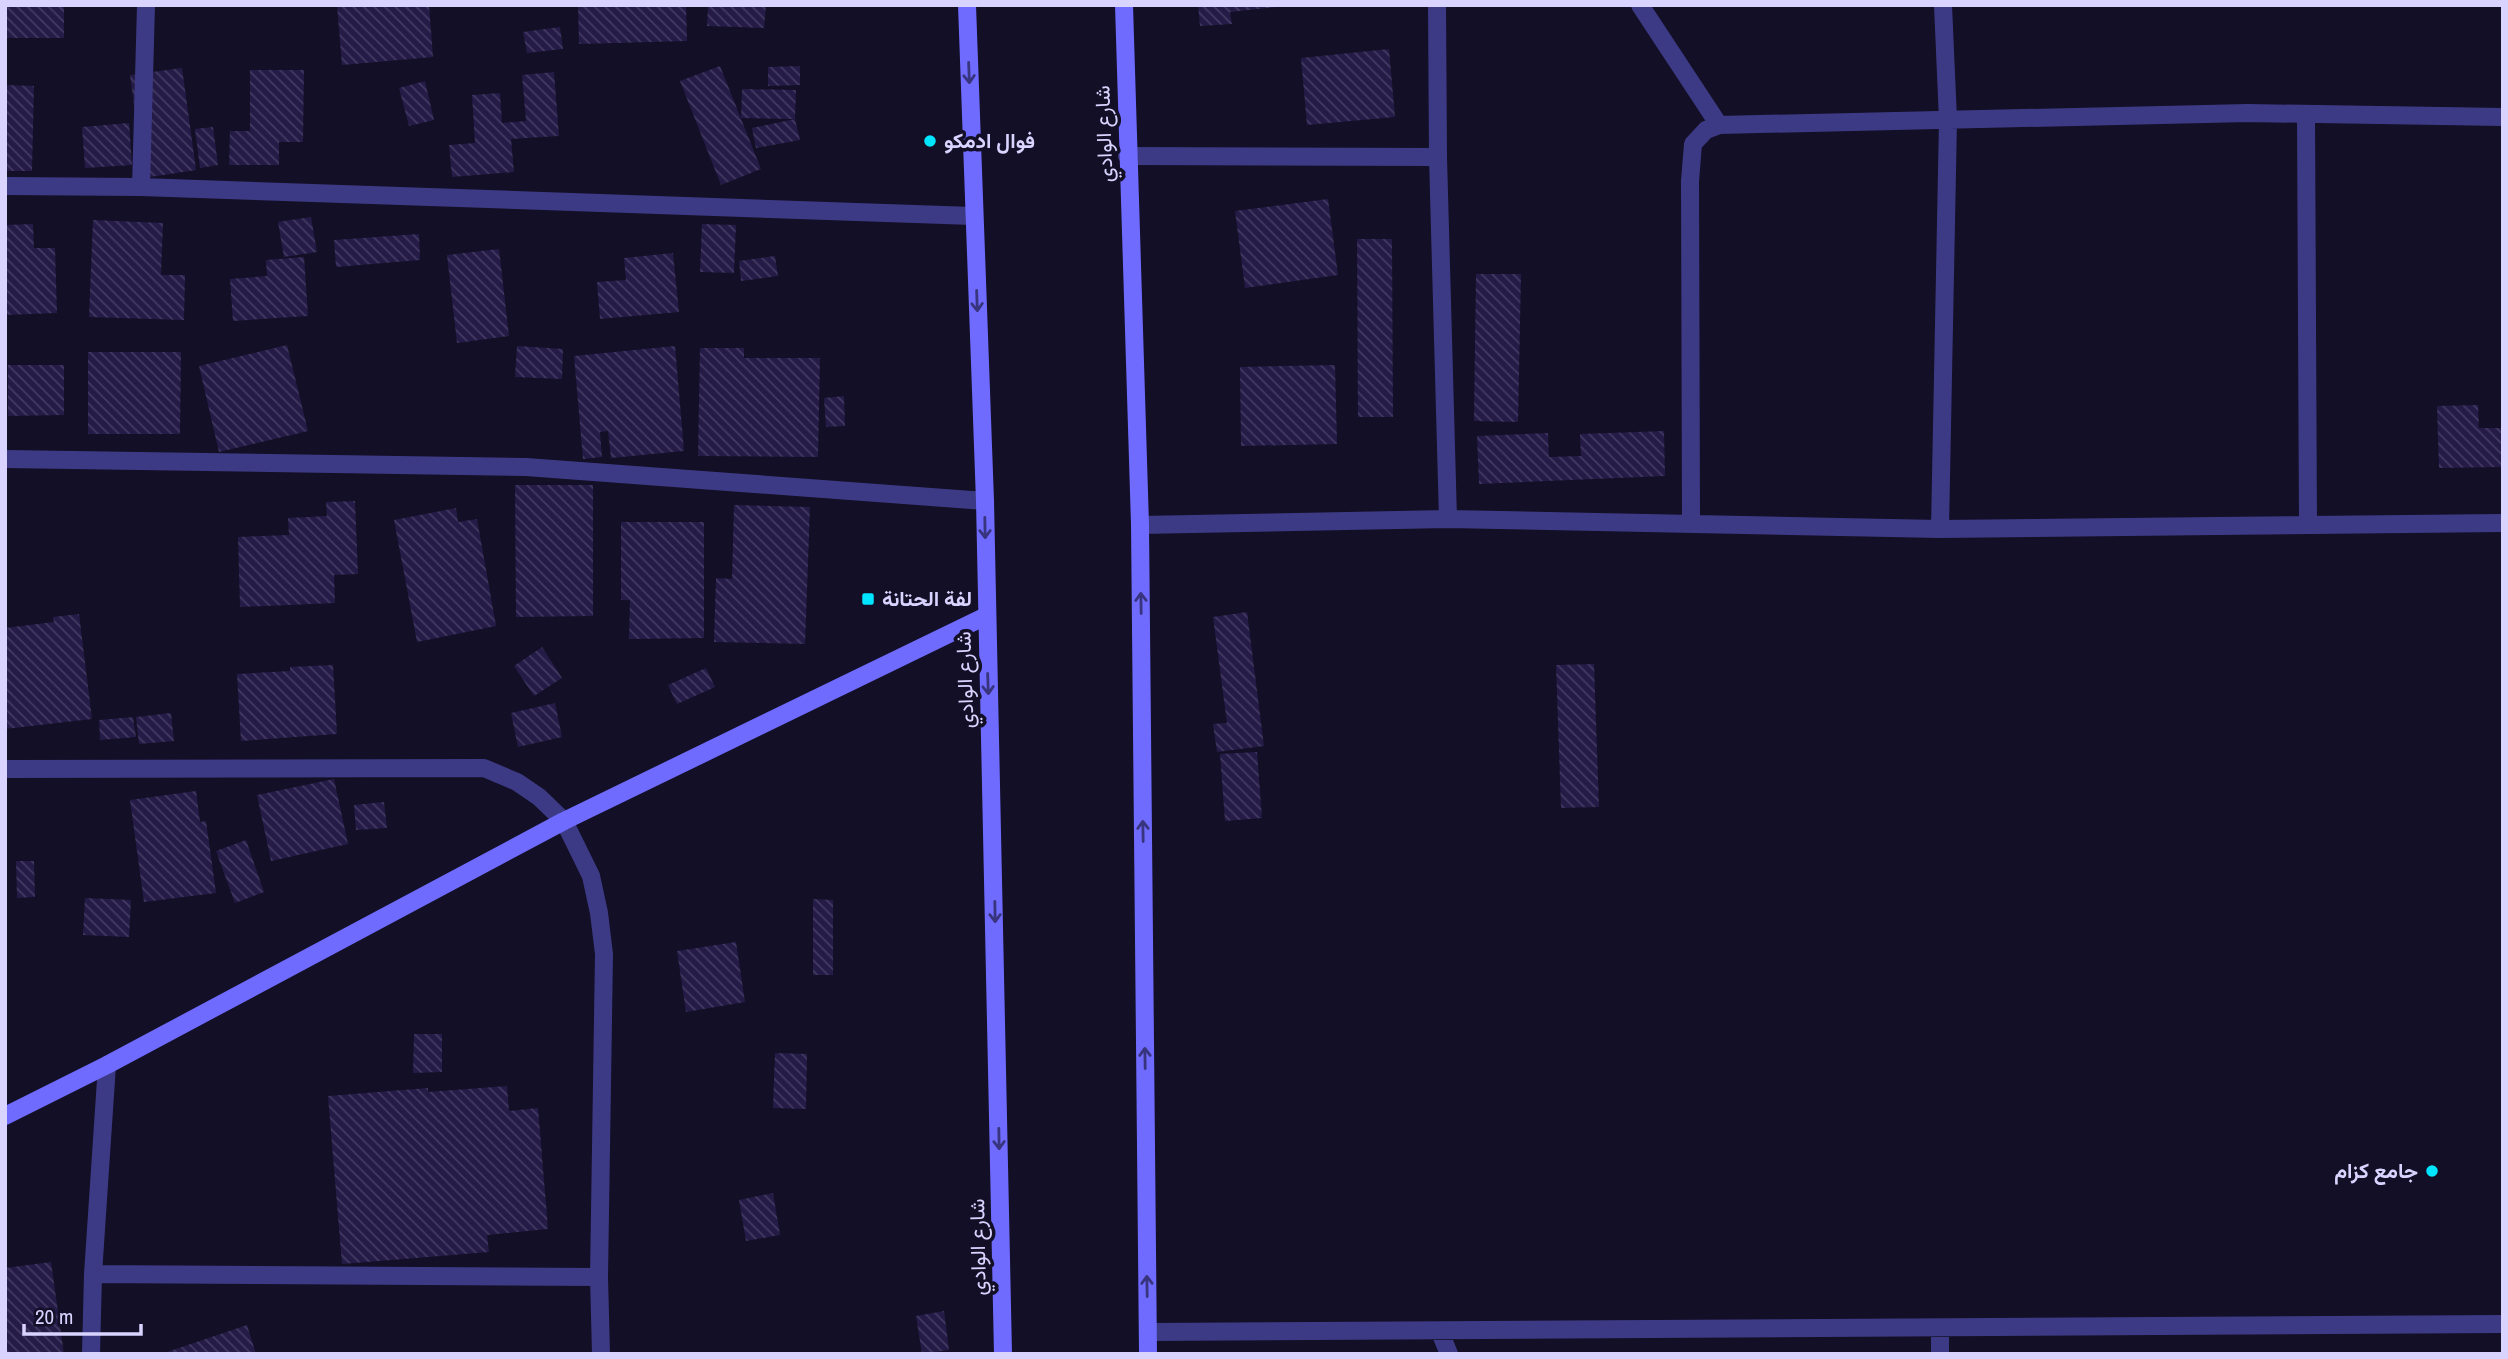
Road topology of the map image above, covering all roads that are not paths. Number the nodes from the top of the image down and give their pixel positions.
1 (146, 5) edge
2 (967, 5) edge
3 (1124, 5) edge
4 (1437, 5) edge
5 (1640, 5) edge
6 (1943, 5) edge
7 (2306, 114) junction
8 (2503, 117) edge
9 (1948, 120) junction
10 (1719, 125) junction
11 (1128, 156) junction
12 (1438, 157) junction
13 (5, 186) edge
14 (141, 187) junction
15 (973, 215) junction
16 (5, 459) edge
17 (985, 500) junction
18 (1448, 519) junction
19 (1691, 522) junction
20 (2503, 523) edge
21 (1140, 525) junction
22 (2308, 525) junction
23 (1940, 529) junction
24 (986, 616) junction
25 (5, 769) edge
26 (564, 821) junction
27 (107, 1065) junction
28 (5, 1116) edge
29 (93, 1274) junction
30 (599, 1277) junction
31 (2503, 1324) edge
32 (1940, 1328) junction
33 (1148, 1332) junction
34 (1440, 1332) junction
35 (91, 1354) edge
36 (601, 1354) edge
37 (1003, 1354) edge
38 (1147, 1354) edge
39 (1449, 1354) edge
40 (1940, 1354) edge

1 - 14 street
2 -> 15 main road, شارع الوادي
3 - 11 main road, شارع الوادي
4 - 12 street
5 - 10 street
6 - 9 street
7 - 8 street
7 - 9 street
7 - 22 street
9 - 10 street
9 - 23 street
10 - 19 street
11 - 12 street
11 - 21 main road, شارع الوادي
12 - 18 street
13 - 14 street
14 - 15 street
15 -> 17 main road, شارع الوادي
16 - 17 street
17 -> 24 main road, شارع الوادي
18 - 19 street
18 - 21 street
19 - 23 street
20 - 22 street
33 -> 21 main road, شارع الوادي
22 - 23 street
24 - 26 main road
24 -> 37 main road, شارع الوادي
25 - 26 street
26 - 27 main road
26 - 30 street
27 - 28 main road
27 - 29 street
29 - 30 street
29 - 35 street
30 - 36 street
31 - 32 street
32 - 34 street
32 - 40 street
33 - 34 street
33 - 38 main road, شارع الوادي
34 - 39 street

